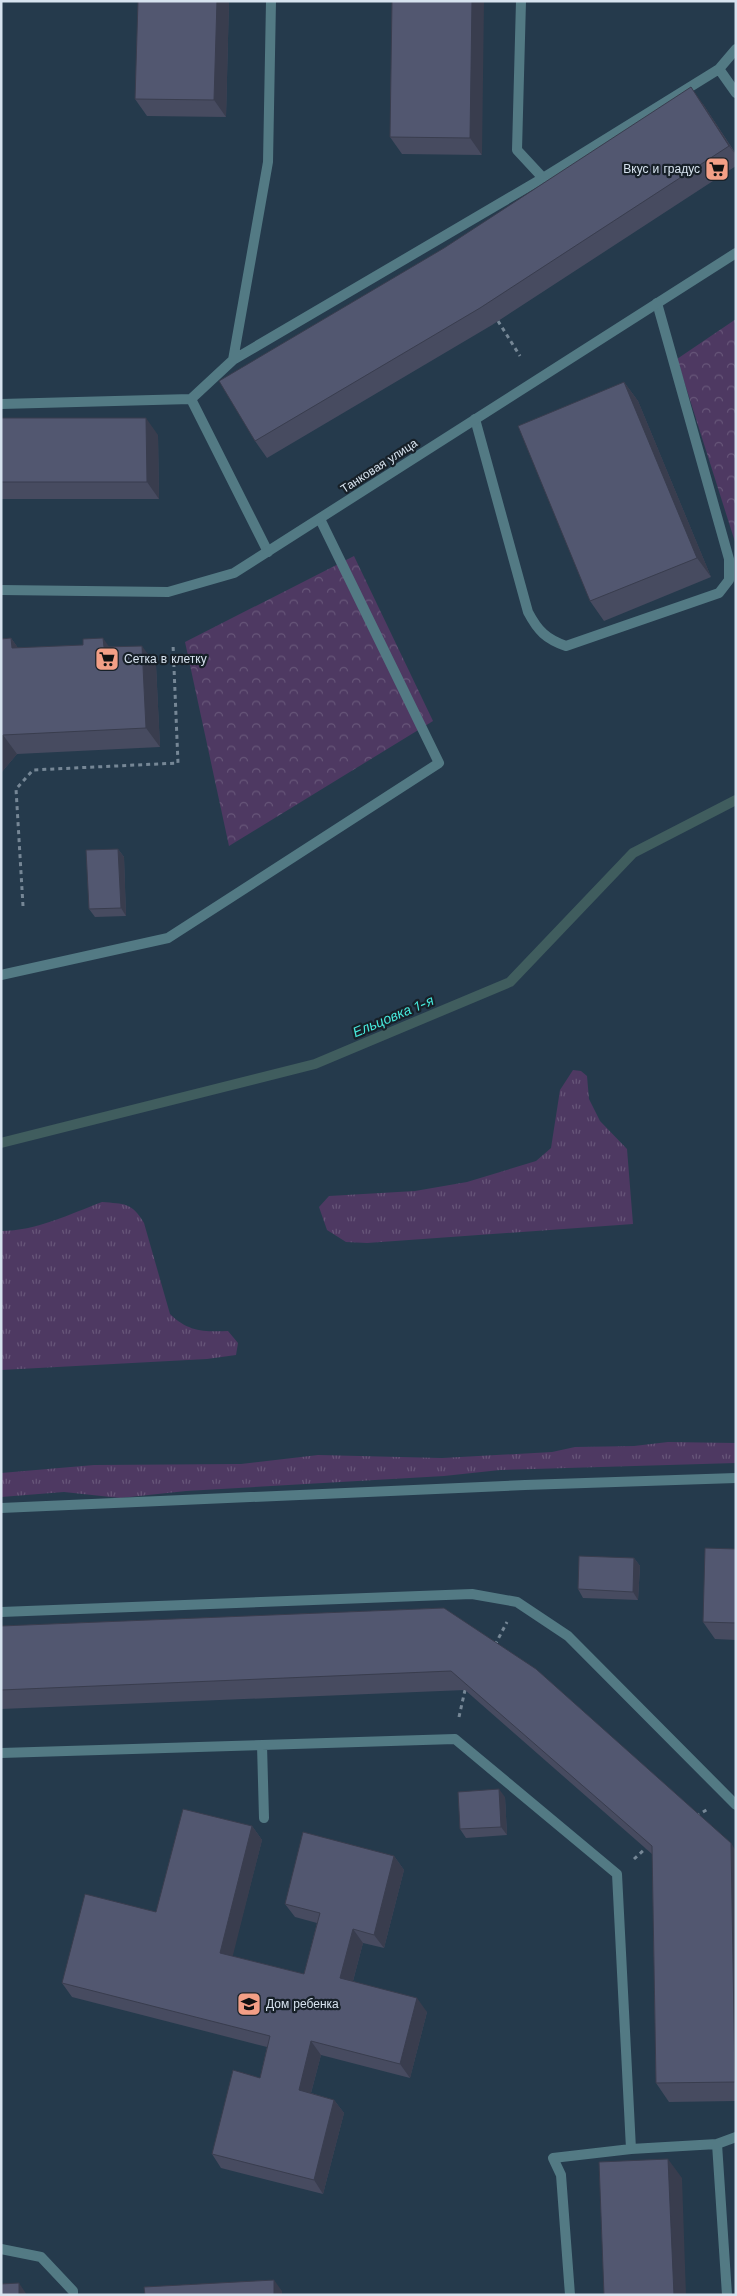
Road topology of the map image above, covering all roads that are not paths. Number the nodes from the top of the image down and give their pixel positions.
1 (271, 1) edge
2 (521, 1) edge
3 (736, 49) edge
4 (719, 69) junction
5 (736, 93) edge
6 (543, 178) junction
7 (736, 253) edge
8 (657, 303) junction
9 (233, 360) junction
10 (191, 399) junction
11 (1, 404) edge
12 (476, 419) junction
13 (320, 519) junction
14 (268, 552) junction
15 (1, 590) edge
16 (1, 975) edge
17 (736, 1478) edge
18 (1, 1508) edge
19 (1, 1612) edge
20 (262, 1745) junction
21 (1, 1753) edge
22 (736, 1805) edge
23 (264, 1818) dead end
24 (736, 2137) edge
25 (718, 2144) junction
26 (630, 2149) junction
27 (1, 2249) edge
28 (73, 2295) edge
29 (570, 2295) edge
30 (727, 2295) edge

1 - 9 street
2 - 6 street
3 - 4 street
4 - 5 street
4 - 6 street
6 - 9 street
7 - 8 street, Танковая улица
8 - 12 street, Танковая улица
8 - 12 street
9 - 10 street
10 - 11 street
10 - 14 street
12 - 13 street, Танковая улица
13 - 14 street, Танковая улица
13 - 16 street
14 - 15 street, Танковая улица
17 - 18 street
19 - 22 street
20 - 21 street
20 - 23 street
20 - 26 street
24 - 25 street
25 - 26 street
25 - 30 street
26 - 29 street
27 - 28 street

